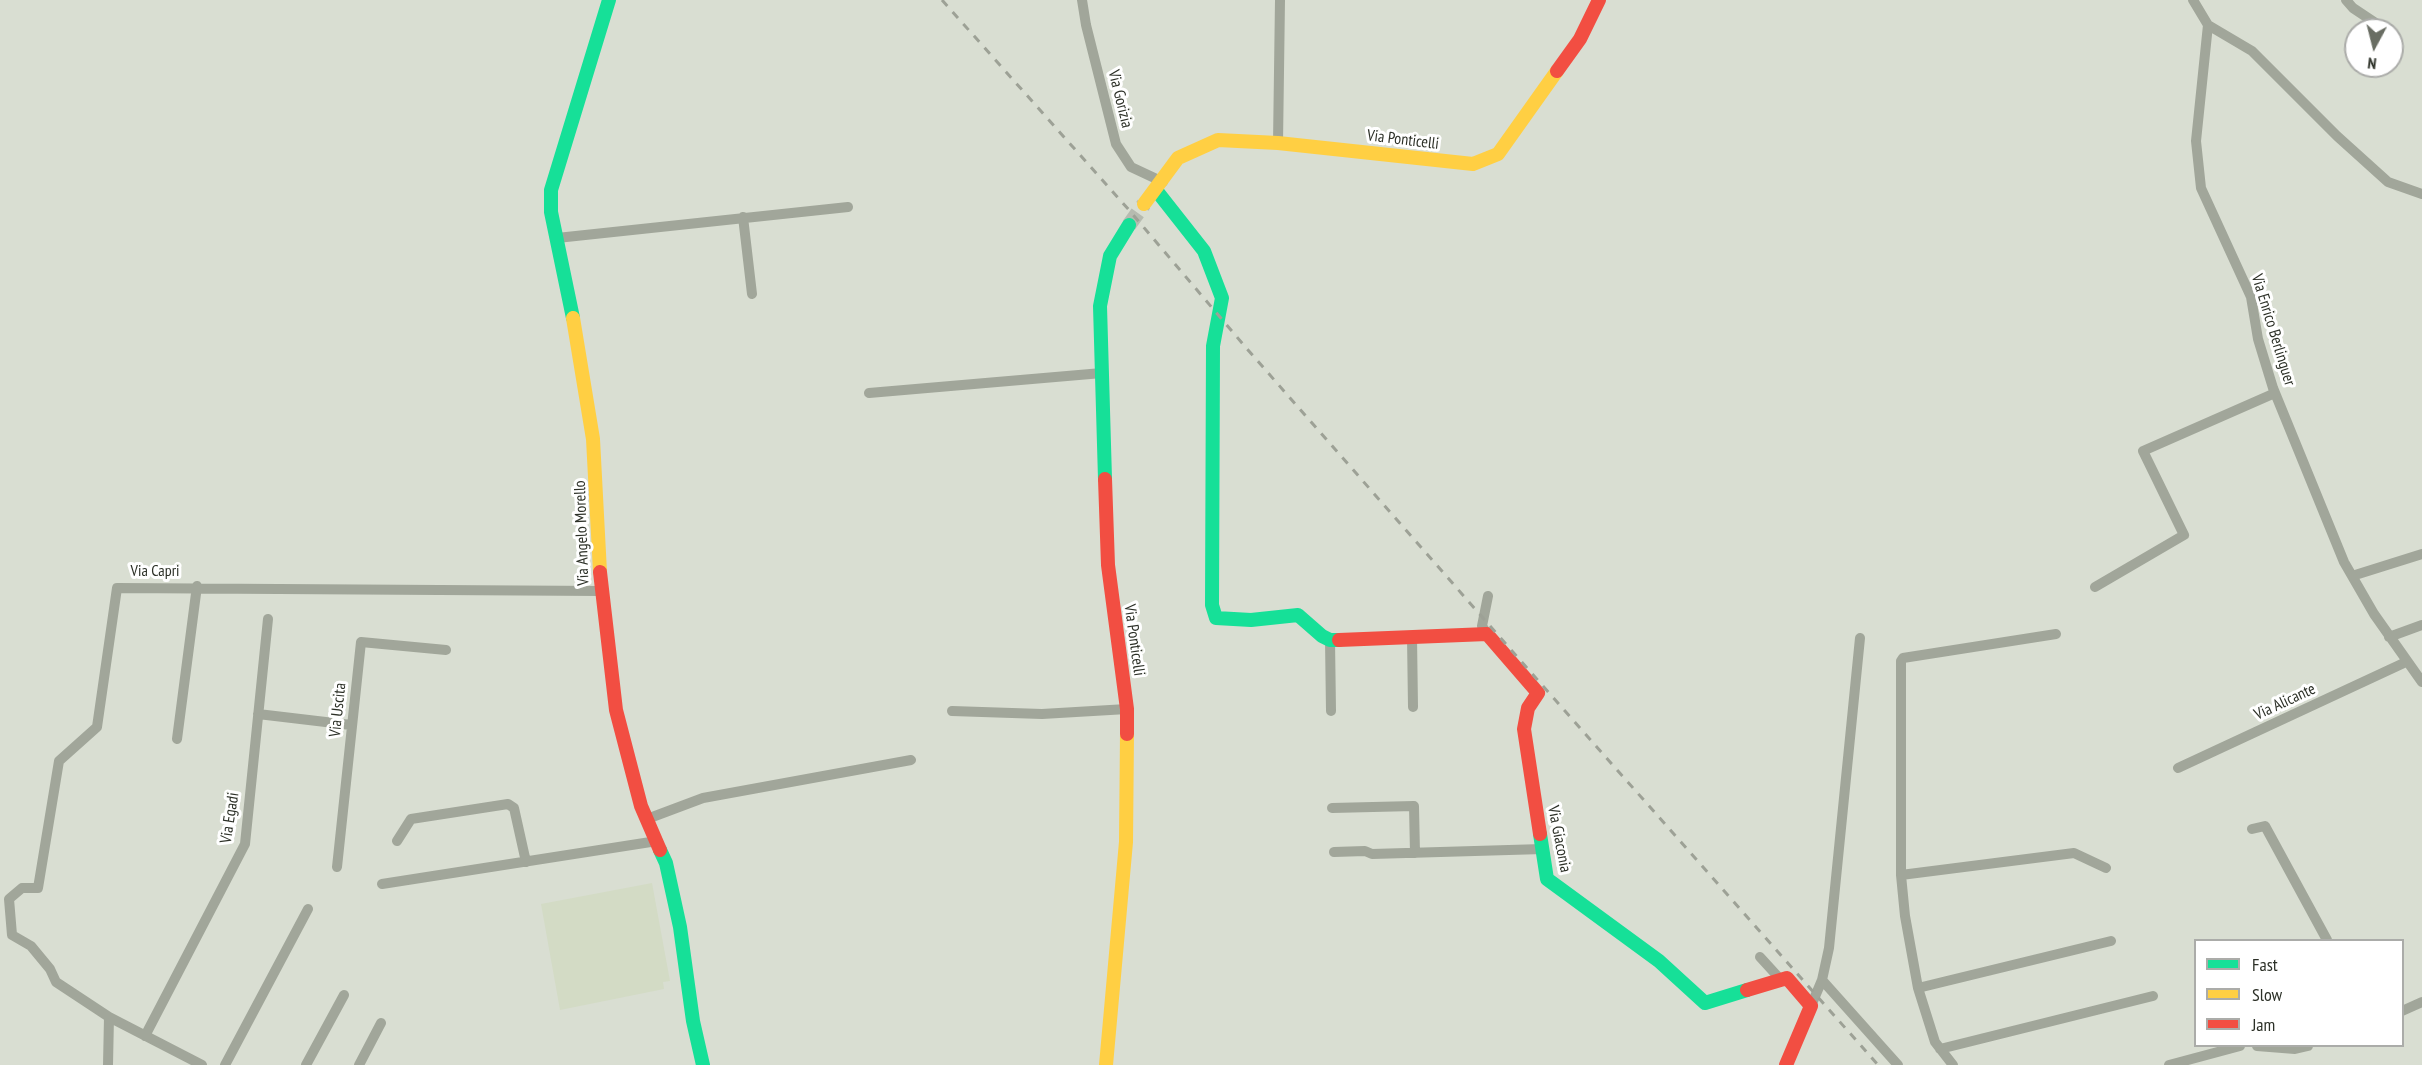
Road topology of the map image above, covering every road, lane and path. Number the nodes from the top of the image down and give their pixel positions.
1 (609, 0) edge
2 (1082, 0) edge
3 (1280, 0) edge
4 (1599, 0) edge
5 (2193, 0) edge
6 (2346, 0) edge
7 (2368, 18) edge
8 (2208, 25) junction
9 (1278, 142) junction
10 (1160, 186) junction
11 (2422, 194) edge
12 (1144, 204) tunnel mouth
13 (848, 207) dead end
14 (743, 217) junction
15 (1130, 225) tunnel mouth
16 (557, 238) junction
17 (752, 294) dead end
18 (1102, 373) junction
19 (869, 393) dead end
20 (2275, 393) junction
21 (2422, 554) edge
22 (2352, 576) junction
23 (197, 586) junction
24 (2095, 587) dead end
25 (601, 591) junction
26 (1488, 596) dead end
27 (268, 619) dead end
28 (2422, 625) edge
29 (1487, 634) junction
30 (2056, 634) dead end
31 (1412, 637) junction
32 (2389, 637) junction
33 (1860, 638) dead end
34 (1330, 640) junction
35 (446, 650) dead end
36 (2406, 662) junction
37 (2422, 682) edge
38 (1413, 707) dead end
39 (1127, 709) junction
40 (952, 711) dead end
41 (1331, 711) dead end
42 (258, 714) junction
43 (351, 725) junction
44 (177, 740) dead end
45 (911, 760) dead end
46 (2178, 768) dead end
47 (1332, 808) dead end
48 (647, 819) junction
49 (2252, 829) dead end
50 (397, 841) dead end
51 (657, 841) junction
52 (1543, 849) junction
53 (1334, 852) dead end
54 (1415, 853) junction
55 (526, 862) junction
56 (338, 867) dead end
57 (2106, 868) dead end
58 (1900, 875) junction
59 (382, 884) dead end
60 (308, 909) dead end
61 (2326, 939) edge
62 (2111, 941) dead end
63 (1760, 957) dead end
64 (1781, 980) junction
65 (1821, 980) junction
66 (1918, 988) junction
67 (344, 995) dead end
68 (2153, 996) dead end
69 (2422, 1002) edge
70 (1811, 1006) junction
71 (2404, 1011) edge
72 (109, 1017) junction
73 (381, 1023) dead end
74 (145, 1036) junction
75 (2236, 1047) edge
76 (2270, 1047) edge
77 (2304, 1047) edge
78 (1940, 1049) junction
79 (108, 1065) edge
80 (202, 1065) edge
81 (225, 1065) edge
82 (306, 1065) edge
83 (359, 1065) edge
84 (703, 1065) edge
85 (1106, 1065) edge
86 (1786, 1065) edge
87 (1898, 1065) edge
88 (1953, 1065) edge
89 (2169, 1065) edge

1 - 16 street, Via Angelo Morello
2 - 10 street, Via Gorizia
3 - 9 street
4 - 9 street, Via Ponticelli
5 - 8 street
6 - 7 street
8 - 11 street
8 - 20 street, Via Enrico Berlinguer
9 - 10 street, Via Ponticelli
10 - 12 street, Via Ponticelli
10 - 34 street
13 - 14 street
14 - 16 street
14 - 17 street
15 - 18 street, Via Ponticelli
16 - 25 street, Via Angelo Morello
18 - 19 street
18 - 39 street, Via Ponticelli
20 - 22 street, Via Enrico Berlinguer
20 - 24 street
21 - 22 street
22 - 32 street, Via Enrico Berlinguer
23 - 25 street, Via Capri
23 - 44 street
23 - 72 street, Via Capri
25 - 48 street, Via Angelo Morello
26 - 29 street
27 - 42 street, Via Egadi
28 - 32 street
29 - 31 street
29 - 52 street, Via Giaconia
30 - 58 street
31 - 34 street
31 - 38 street
32 - 36 street, Via Enrico Berlinguer
33 - 65 street
34 - 41 street
35 - 43 street, Via Uscita
36 - 37 street, Via Enrico Berlinguer
36 - 46 street, Via Alicante
39 - 40 street
39 - 85 street, Via Ponticelli
42 - 43 street
42 - 74 street, Via Egadi
43 - 56 street, Via Uscita
45 - 48 street
47 - 54 street
48 - 51 street, Via Angelo Morello
49 - 61 street
50 - 55 street
51 - 55 street
51 - 84 street, Via Angelo Morello
52 - 54 street
52 - 64 street, Via Giaconia
53 - 54 street
55 - 59 street
57 - 58 street
58 - 66 street
60 - 81 street
62 - 66 street
63 - 64 street
64 - 70 street
65 - 70 street
65 - 87 street
66 - 78 street
67 - 82 street
68 - 78 street
69 - 71 street
70 - 86 street
72 - 74 street
72 - 79 street
73 - 83 street
74 - 80 street
75 - 89 street
76 - 77 street
78 - 88 street

